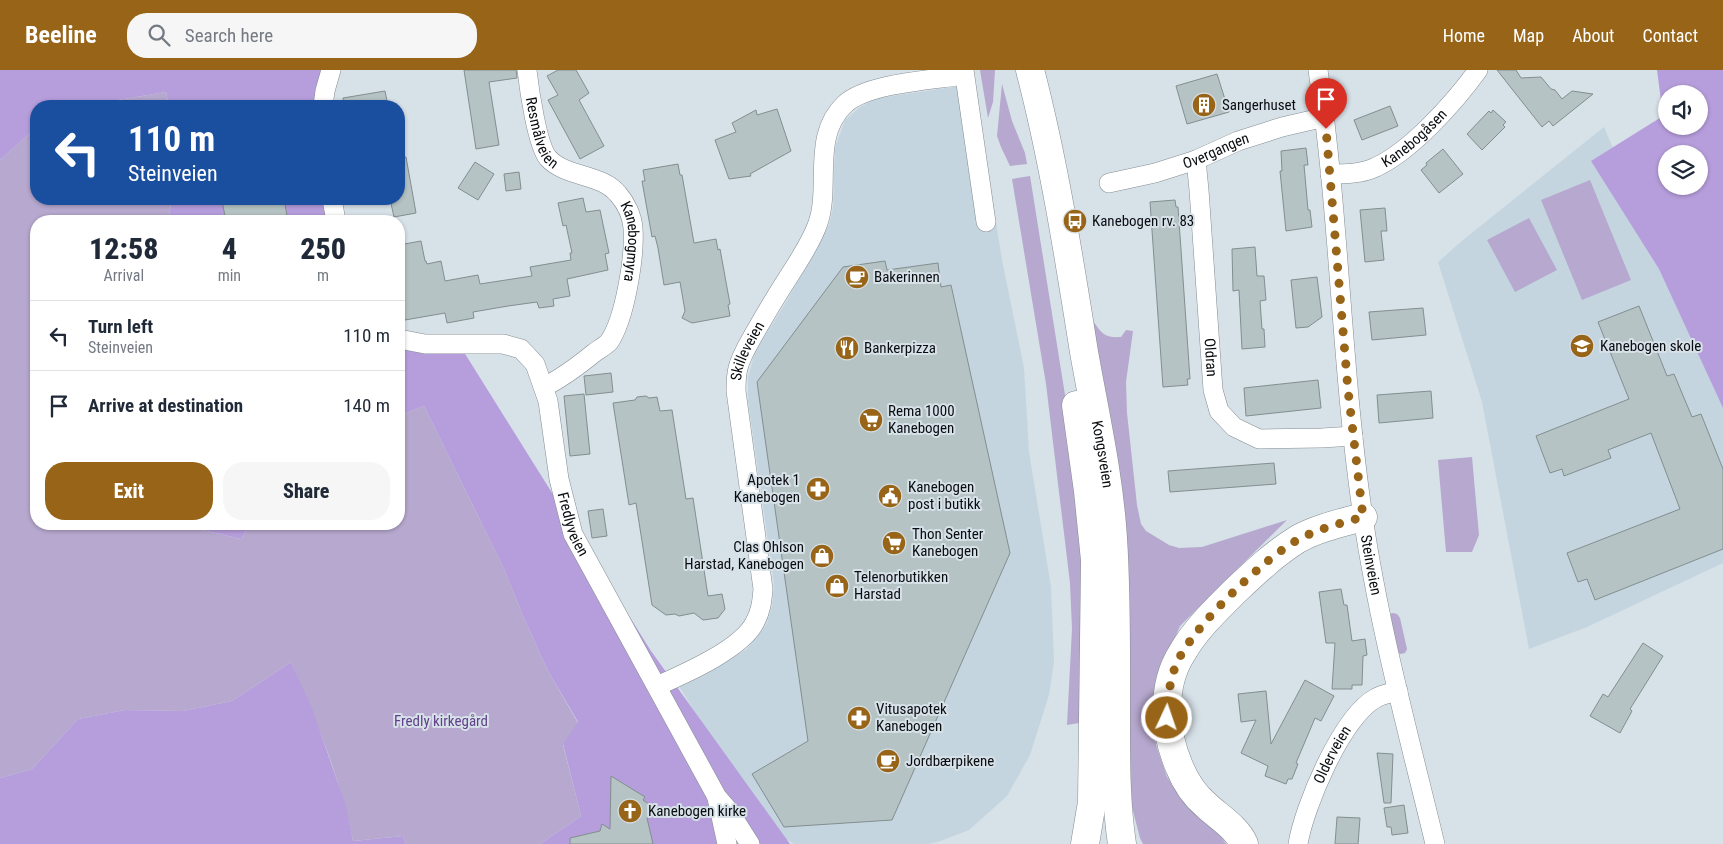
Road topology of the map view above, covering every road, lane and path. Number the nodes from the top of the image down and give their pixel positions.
1 (331, 70) edge
2 (527, 70) edge
3 (1028, 70) edge
4 (1318, 70) edge
5 (1478, 70) edge
6 (964, 73) edge
7 (324, 100) edge
8 (1325, 117) junction
9 (1196, 160) junction
10 (1330, 174) junction
11 (582, 176) joint
12 (1109, 182) dead end
13 (986, 222) dead end
14 (405, 340) edge
15 (544, 387) junction
16 (1353, 436) junction
17 (1363, 517) junction
18 (657, 686) junction
19 (1398, 691) junction
20 (717, 797) junction
21 (727, 844) edge
22 (750, 844) edge
23 (1085, 844) edge
24 (1122, 844) edge
25 (1244, 844) edge
26 (1298, 844) edge
27 (1435, 844) edge

1 - 7 street
2 - 11 street, Resmålveien
3 - 23 main road, Kongsveien
3 - 24 main road, Kongsveien
4 - 8 street, Steinveien
5 - 10 street, Kanebogåsen
6 - 13 street, Skilleveien
6 - 18 street, Skilleveien
8 - 9 street, Overgangen
8 - 10 street, Steinveien
9 - 12 street, Overgangen
9 - 16 street, Oldran
10 - 16 street, Steinveien
11 - 15 street, Kanebogmyra
14 - 15 street, Fredlyveien
15 - 18 street, Fredlyveien
16 - 17 street, Steinveien
17 - 19 street, Steinveien
17 - 25 main road
18 - 20 street, Fredlyveien
19 - 26 street, Olderveien
19 - 27 street, Steinveien
20 - 21 street, Fredlyveien
20 - 22 street, Fredlyveien

